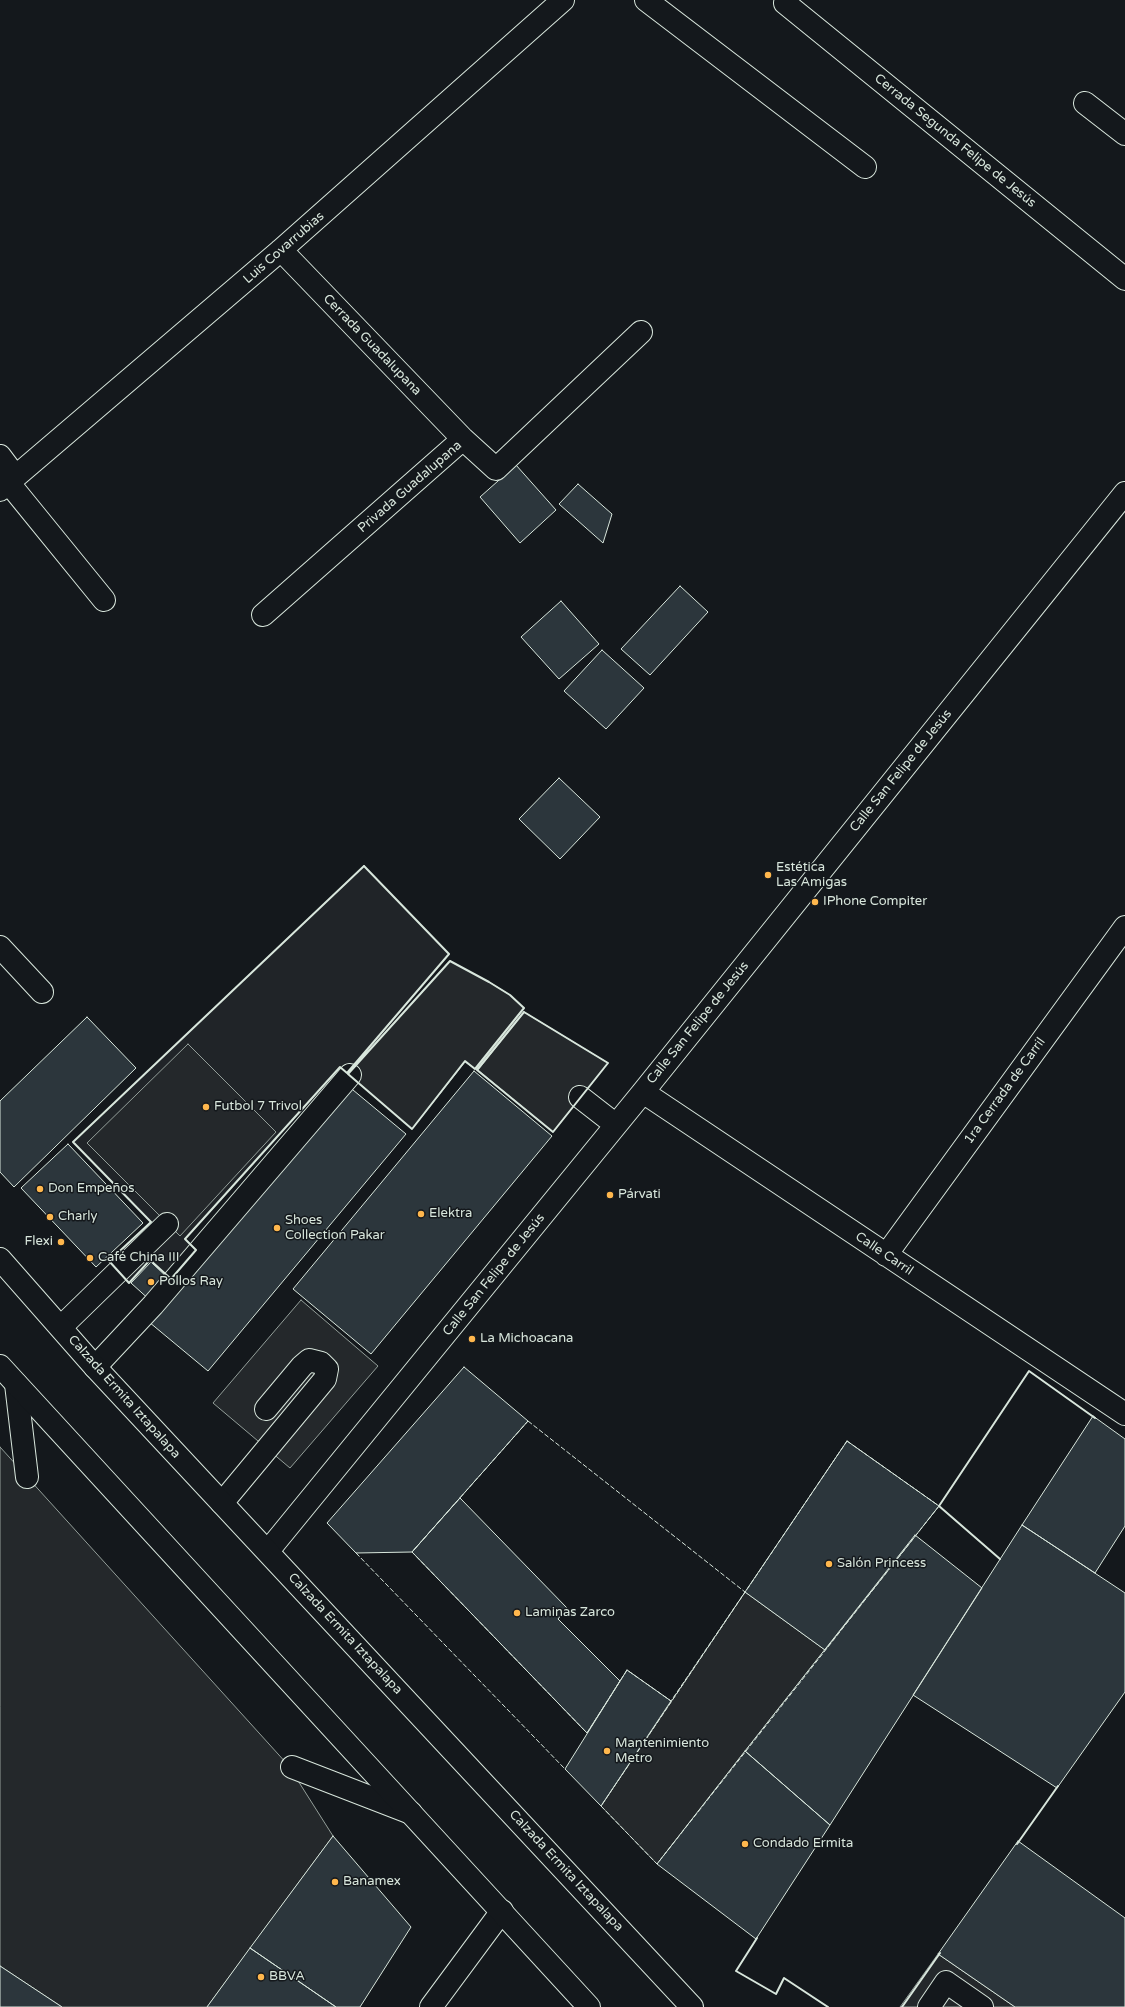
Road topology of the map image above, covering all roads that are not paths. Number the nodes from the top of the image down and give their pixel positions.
1 (562, 0) edge
2 (646, 0) edge
3 (785, 3) dead end
4 (1084, 103) dead end
5 (1125, 134) edge
6 (865, 167) dead end
7 (281, 250) junction
8 (1125, 279) edge
9 (641, 332) dead end
10 (463, 439) junction
11 (0, 456) edge
12 (8, 482) edge
13 (1125, 493) edge
14 (104, 600) dead end
15 (264, 615) dead end
16 (1125, 927) edge
17 (0, 947) edge
18 (42, 992) dead end
19 (350, 1075) dead end
20 (643, 1092) junction
21 (580, 1097) dead end
22 (616, 1125) junction
23 (167, 1224) dead end
24 (886, 1255) junction
25 (0, 1259) edge
26 (61, 1327) junction
27 (0, 1366) edge
28 (95, 1366) junction
29 (16, 1384) junction
30 (266, 1409) dead end
31 (1125, 1414) edge
32 (27, 1477) dead end
33 (222, 1503) junction
34 (268, 1551) junction
35 (292, 1767) dead end
36 (411, 1813) junction
37 (502, 1911) junction
38 (431, 2007) edge
39 (588, 2007) edge
40 (692, 2007) edge
41 (929, 2007) edge
42 (982, 2007) edge

1 - 7 street, Luis Covarrubias
2 - 6 street
3 - 8 street, Cerrada Segunda Felipe de Jesús
4 - 5 street
7 - 10 street, Cerrada Guadalupana
7 - 12 street, Luis Covarrubias
9 - 10 street, Privada Guadalupana
10 - 15 street, Privada Guadalupana
11 - 12 street
12 - 14 street
13 - 20 street, Calle San Felipe de Jesús
16 - 24 street, 1ra Cerrada de Carril
17 - 18 street
19 - 28 street
20 - 22 street, Calle San Felipe de Jesús
20 - 24 street, Calle Carril
21 - 22 street
22 - 34 street, Calle San Felipe de Jesús
23 - 26 street
24 - 31 street, Calle Carril
25 - 26 street, Calzada Ermita Iztapalapa
26 - 28 street, Calzada Ermita Iztapalapa
27 - 29 street
28 - 33 street, Calzada Ermita Iztapalapa
29 - 32 street
29 - 36 street
30 - 33 street
33 - 34 street, Calzada Ermita Iztapalapa
34 - 40 street, Calzada Ermita Iztapalapa
35 - 36 street
36 - 37 street
37 - 38 street
37 - 39 street
41 - 42 street

